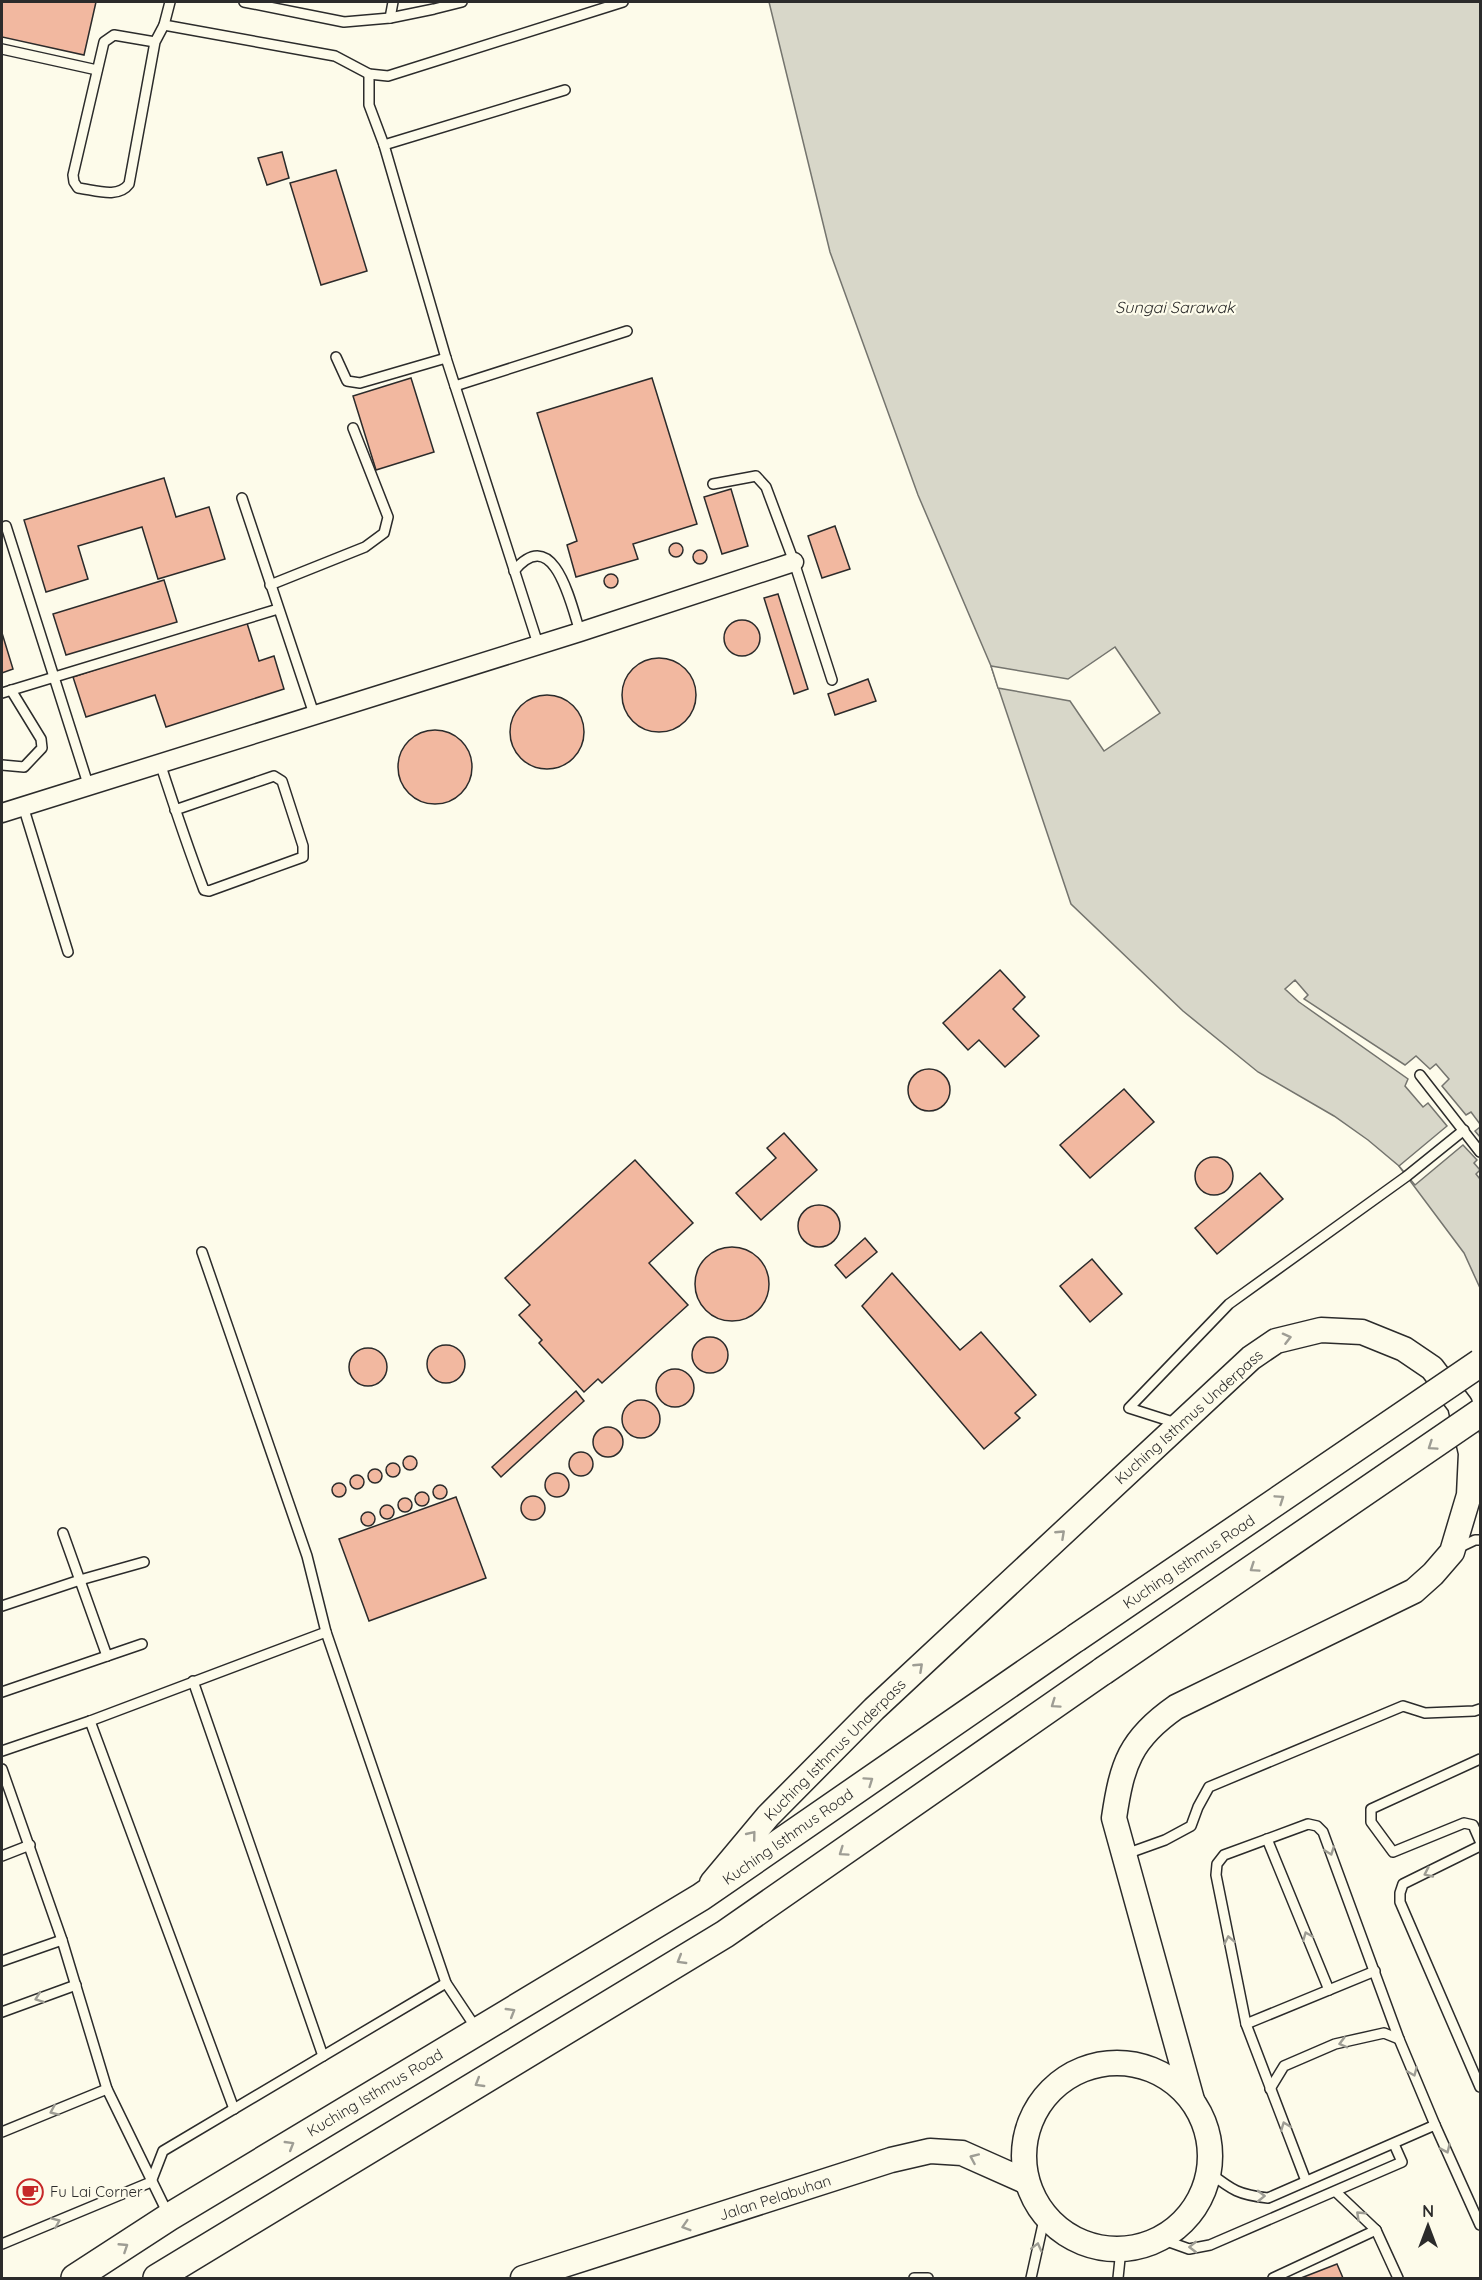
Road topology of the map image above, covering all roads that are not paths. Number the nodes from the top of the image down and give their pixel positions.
1 (170, 2) edge
2 (244, 2) edge
3 (393, 2) edge
4 (462, 2) edge
5 (623, 2) edge
6 (390, 18) junction
7 (165, 25) junction
8 (155, 42) junction
9 (2, 49) edge
10 (98, 70) junction
11 (369, 74) junction
12 (564, 90) dead end
13 (384, 145) junction
14 (627, 331) dead end
15 (336, 357) dead end
16 (446, 358) junction
17 (455, 386) junction
18 (353, 428) dead end
19 (713, 484) dead end
20 (242, 498) dead end
21 (6, 526) dead end
22 (794, 562) junction
23 (514, 572) junction
24 (270, 585) junction
25 (278, 609) junction
26 (580, 632) junction
27 (538, 644) junction
28 (54, 676) junction
29 (832, 680) dead end
30 (6, 691) edge
31 (315, 714) junction
32 (160, 763) junction
33 (2, 765) edge
34 (88, 784) junction
35 (23, 806) junction
36 (175, 810) junction
37 (2, 813) edge
38 (68, 952) dead end
39 (1420, 1075) dead end
40 (1464, 1130) junction
41 (1480, 1152) edge
42 (202, 1252) dead end
43 (1480, 1363) edge
44 (1480, 1413) edge
45 (1178, 1424) junction
46 (1476, 1456) edge
47 (63, 1533) dead end
48 (1480, 1540) edge
49 (1452, 1552) junction
50 (144, 1562) dead end
51 (80, 1580) junction
52 (2, 1606) edge
53 (326, 1632) junction
54 (142, 1644) dead end
55 (107, 1656) junction
56 (193, 1682) junction
57 (2, 1692) edge
58 (1480, 1708) edge
59 (90, 1721) junction
60 (2, 1751) edge
61 (1480, 1759) edge
62 (2, 1769) edge
63 (1267, 1839) junction
64 (1480, 1841) edge
65 (30, 1845) junction
66 (1480, 1846) edge
67 (1124, 1855) junction
68 (2, 1856) edge
69 (701, 1897) junction
70 (62, 1940) junction
71 (2, 1961) edge
72 (1375, 1971) junction
73 (446, 1983) junction
74 (76, 1985) junction
75 (1329, 1990) junction
76 (2, 2012) edge
77 (1246, 2024) junction
78 (478, 2031) junction
79 (1399, 2039) junction
80 (323, 2056) junction
81 (1480, 2087) edge
82 (107, 2089) junction
83 (1270, 2089) junction
84 (1192, 2100) junction
85 (234, 2109) junction
86 (1435, 2124) junction
87 (2, 2132) edge
88 (1394, 2144) junction
89 (1210, 2173) junction
90 (1305, 2181) junction
91 (151, 2182) junction
92 (1027, 2182) junction
93 (1336, 2192) junction
94 (1045, 2215) junction
95 (169, 2217) junction
96 (1480, 2225) edge
97 (1376, 2230) junction
98 (1161, 2239) junction
99 (2, 2244) edge
100 (1121, 2249) junction
101 (75, 2278) edge
102 (157, 2278) edge
103 (523, 2278) edge
104 (914, 2278) edge
105 (928, 2278) edge
106 (1031, 2278) edge
107 (1118, 2278) edge
108 (1273, 2278) edge
109 (1398, 2278) edge

1 - 7 lane
2 - 6 lane
3 - 6 lane
4 - 6 lane
5 - 11 lane
7 - 8 lane
7 - 11 lane
8 - 10 lane
8 - 10 lane
9 - 10 lane
11 - 13 lane
12 - 13 lane
13 - 16 lane
14 - 17 lane
15 - 16 lane
16 - 17 lane
17 - 23 lane
18 - 24 lane
19 - 22 lane
20 - 24 lane
21 - 28 lane
22 - 26 street
22 - 29 lane
23 - 26 lane
23 - 27 lane
24 - 25 lane
25 - 28 lane
25 - 31 lane
26 - 27 street
27 - 31 street
28 - 30 lane
28 - 34 lane
30 - 33 lane
31 - 32 street
32 - 34 street
32 - 36 lane
34 - 35 street
35 - 37 street
35 - 38 lane
36 - 36 lane
39 - 40 lane
40 - 41 lane
40 - 45 lane
42 - 53 lane
69 -> 43 main road, Kuching Isthmus Road, bridge
44 -> 102 main road, bridge
45 -> 46 street, Kuching Isthmus Underpass
69 -> 45 street, Kuching Isthmus Underpass
46 - 49 street, Kuching Isthmus Underpass
47 - 51 lane
48 - 49 lane
49 - 67 street, Kuching Isthmus Underpass
50 - 51 lane
51 - 52 lane
51 - 55 lane
53 - 56 lane
53 - 73 lane
54 - 55 lane
55 - 57 lane
56 - 59 lane
56 - 80 lane
58 - 67 lane
59 - 60 lane
59 - 85 lane
61 - 64 lane
62 - 65 lane
63 -> 72 lane
75 -> 63 lane
77 -> 63 lane
65 - 68 lane
65 - 70 lane
66 -> 81 lane
67 - 84 street, Kuching Isthmus Underpass
78 -> 69 main road, Kuching Isthmus Road
70 - 71 lane
70 - 74 lane
72 - 75 lane
72 - 79 lane
73 - 78 lane
73 - 80 lane
74 -> 76 lane
74 - 82 lane
75 - 77 lane
77 - 83 lane
95 -> 78 main road, Kuching Isthmus Road
79 -> 83 lane
79 -> 86 lane
80 - 85 lane
82 -> 87 lane
82 - 91 lane
90 -> 83 lane
84 - 89 street
84 - 92 street
85 - 91 lane
86 - 88 lane
86 -> 96 lane
88 - 90 lane
88 - 93 lane
89 -> 90 lane
89 - 98 street
91 - 95 lane
99 -> 91 lane
92 - 94 street
92 -> 103 street, Jalan Pelabuhan
97 -> 93 lane
93 -> 98 lane
94 - 100 street
106 -> 94 lane
101 -> 95 main road, Kuching Isthmus Road
97 - 108 lane
97 - 109 lane
98 - 100 street
100 - 107 lane
104 - 105 lane

